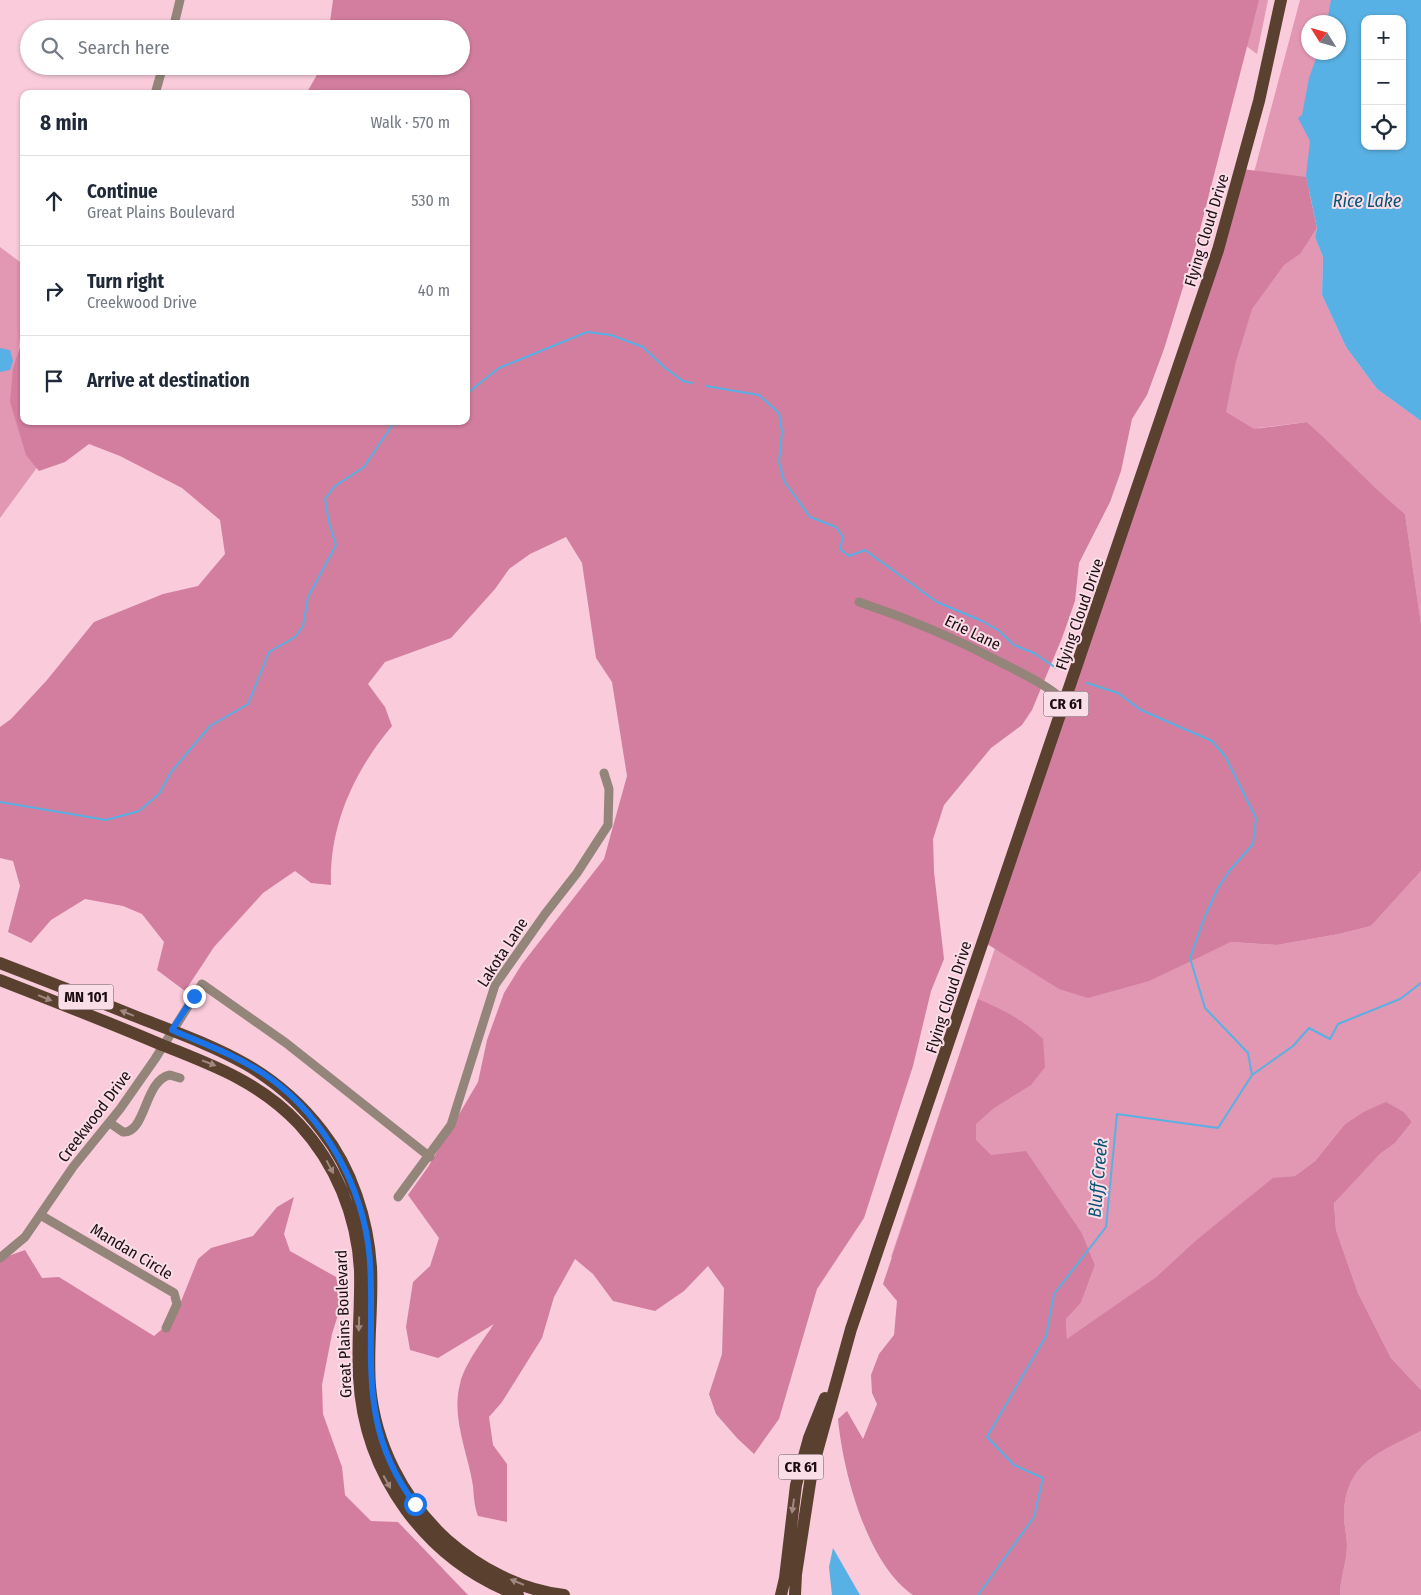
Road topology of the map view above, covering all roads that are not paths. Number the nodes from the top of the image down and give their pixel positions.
1 (180, 0) edge
2 (1281, 0) edge
3 (175, 20) edge
4 (160, 75) edge
5 (155, 90) edge
6 (859, 602) dead end
7 (1066, 702) junction
8 (604, 773) dead end
9 (0, 963) edge
10 (0, 980) edge
11 (172, 1030) junction
12 (164, 1045) junction
13 (180, 1078) dead end
14 (110, 1123) junction
15 (430, 1157) junction
16 (398, 1197) dead end
17 (42, 1216) junction
18 (0, 1258) edge
19 (166, 1328) dead end
20 (847, 1344) junction
21 (803, 1528) junction
22 (518, 1595) edge
23 (564, 1595) edge
24 (780, 1595) edge
25 (795, 1595) edge
26 (800, 1595) edge

1 - 3 street
2 - 7 main road, Flying Cloud Drive / CR 61
4 - 5 street
6 - 7 street, Erie Lane
7 - 20 main road, Flying Cloud Drive / CR 61
8 - 15 street, Lakota Lane
11 -> 9 main road, Great Plains Boulevard / MN 101
10 -> 12 main road, Great Plains Boulevard / MN 101
11 - 12 street, Creekwood Drive
11 - 15 street, Creekwood Drive
23 -> 11 main road, Great Plains Boulevard / MN 101
12 - 14 street, Creekwood Drive
12 -> 22 main road, Great Plains Boulevard / MN 101
13 - 14 street
14 - 17 street, Creekwood Drive
15 - 16 street, Lakota Lane
17 - 18 street, Creekwood Drive
17 - 19 street, Mandan Circle
20 - 21 main road, Flying Cloud Drive / CR 61
20 -> 24 main road, Flying Cloud Drive / CR 61
21 - 25 main road, Flying Cloud Drive / CR 61
21 - 26 main road

